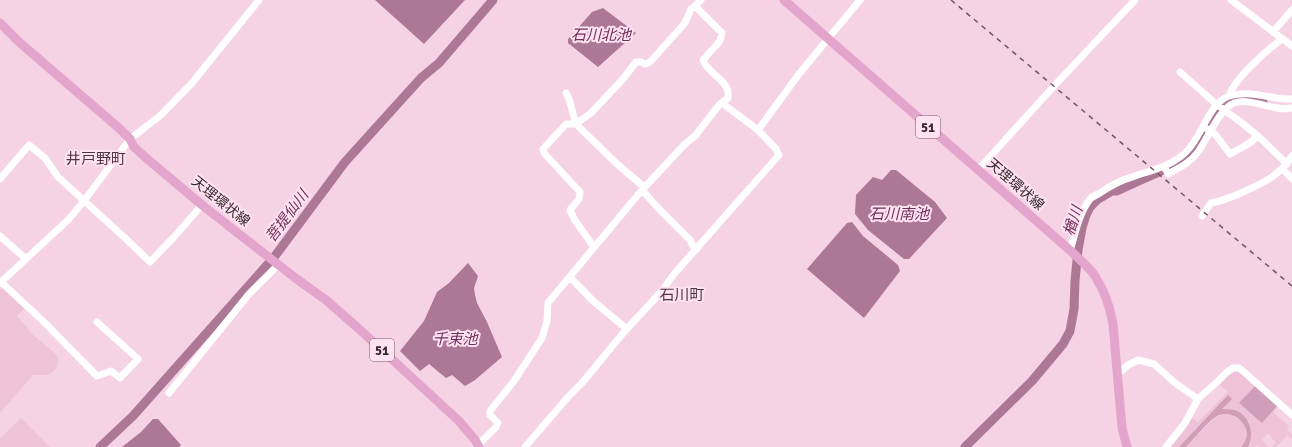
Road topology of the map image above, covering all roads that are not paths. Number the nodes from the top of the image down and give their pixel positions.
1 (259, 0) edge
2 (701, 0) edge
3 (784, 0) edge
4 (860, 0) edge
5 (1135, 0) edge
6 (1231, 0) edge
7 (695, 6) junction
8 (1292, 10) edge
9 (0, 23) edge
10 (1274, 32) junction
11 (828, 38) junction
12 (1282, 39) junction
13 (1292, 46) edge
14 (1180, 72) dead end
15 (566, 93) dead end
16 (1229, 96) junction
17 (1292, 99) edge
18 (722, 103) junction
19 (1221, 107) junction
20 (1292, 108) edge
21 (576, 124) junction
22 (1203, 127) junction
23 (758, 130) junction
24 (1210, 131) junction
25 (1257, 135) junction
26 (130, 139) junction
27 (1292, 156) edge
28 (1164, 166) junction
29 (1285, 166) junction
30 (978, 170) junction
31 (0, 179) edge
32 (1292, 179) edge
33 (643, 188) junction
34 (84, 201) junction
35 (202, 205) junction
36 (1202, 216) dead end
37 (0, 236) edge
38 (594, 247) junction
39 (697, 249) junction
40 (1071, 252) junction
41 (26, 259) junction
42 (277, 264) junction
43 (570, 277) junction
44 (0, 282) edge
45 (97, 322) dead end
46 (627, 329) junction
47 (1117, 375) junction
48 (169, 393) dead end
49 (1198, 400) junction
50 (1292, 415) edge
51 (477, 446) edge
52 (525, 447) edge
53 (1127, 447) edge
54 (1166, 447) edge

1 - 26 street
2 - 7 street
3 - 11 main road, 天理環状線 / 51
4 - 11 street
5 - 30 street
6 - 10 street
7 - 18 street
7 - 21 street
8 - 10 street
9 - 26 main road, 天理環状線 / 51
10 - 12 street
11 - 23 street
11 - 30 main road, 天理環状線 / 51
12 - 13 street
12 - 16 street
14 - 19 street
15 - 21 street
16 - 17 street
16 - 19 street
18 - 23 street
18 - 33 street
19 - 20 street
19 - 22 street
19 - 24 street
19 - 25 street
21 - 33 street
21 - 38 street
22 - 24 street
22 - 28 street
23 - 39 street
24 - 25 street
24 - 28 street
25 - 29 street
26 - 34 street
26 - 35 main road, 天理環状線 / 51
27 - 29 street
28 - 40 street
29 - 32 street
29 - 36 street
30 - 40 main road, 天理環状線 / 51
31 - 34 street
33 - 38 street
33 - 39 street
34 - 35 street
34 - 41 street
35 - 42 main road, 天理環状線 / 51
37 - 41 street
38 - 43 street
39 - 46 street
40 - 47 main road, 天理環状線 / 51
41 - 44 street
42 - 48 street
42 - 51 main road, 天理環状線 / 51
43 - 46 street
43 - 51 street
44 - 45 street
46 - 52 street
47 - 49 street
47 - 53 main road, 天理環状線 / 51
49 - 50 street
49 - 54 street

